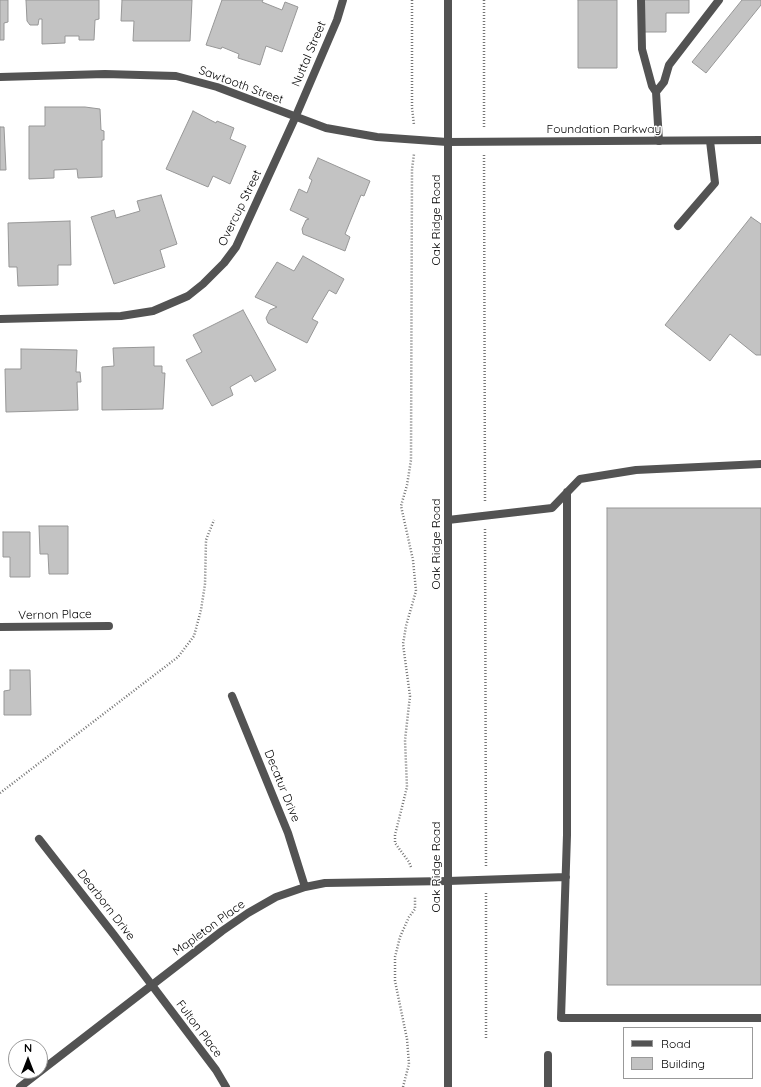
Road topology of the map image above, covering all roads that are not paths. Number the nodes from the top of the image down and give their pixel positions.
1 (343, 0) edge
2 (448, 0) edge
3 (641, 0) edge
4 (719, 0) edge
5 (0, 77) edge
6 (656, 92) junction
7 (296, 118) junction
8 (761, 140) edge
9 (659, 141) junction
10 (710, 141) junction
11 (447, 142) junction
12 (678, 226) dead end
13 (0, 319) edge
14 (761, 464) edge
15 (567, 492) junction
16 (448, 520) junction
17 (109, 626) dead end
18 (0, 628) edge
19 (232, 696) dead end
20 (39, 839) dead end
21 (566, 877) junction
22 (448, 881) junction
23 (305, 887) junction
24 (152, 987) junction
25 (761, 1018) edge
26 (548, 1054) dead end
27 (20, 1087) edge
28 (226, 1087) edge
29 (448, 1087) edge
30 (548, 1087) edge

1 - 7 street, Nuttal Street
2 - 11 street, Oak Ridge Road
3 - 6 street
4 - 6 street
5 - 7 street, Sawtooth Street
6 - 9 street
7 - 11 street, Sawtooth Street
7 - 13 street, Overcup Street
8 - 10 street, Foundation Parkway
9 - 10 street, Foundation Parkway
9 - 11 street, Foundation Parkway
10 - 12 street
11 - 16 street, Oak Ridge Road
14 - 15 street
15 - 16 street
15 - 21 street
16 - 22 street, Oak Ridge Road
17 - 18 street, Vernon Place
19 - 23 street, Decatur Drive
20 - 24 street, Dearborn Drive
21 - 22 street, Mapleton Place
21 - 25 street
22 - 23 street, Mapleton Place
22 - 29 street, Oak Ridge Road
23 - 24 street, Mapleton Place
24 - 27 street, Mapleton Place
24 - 28 street, Fulton Place
26 - 30 street

